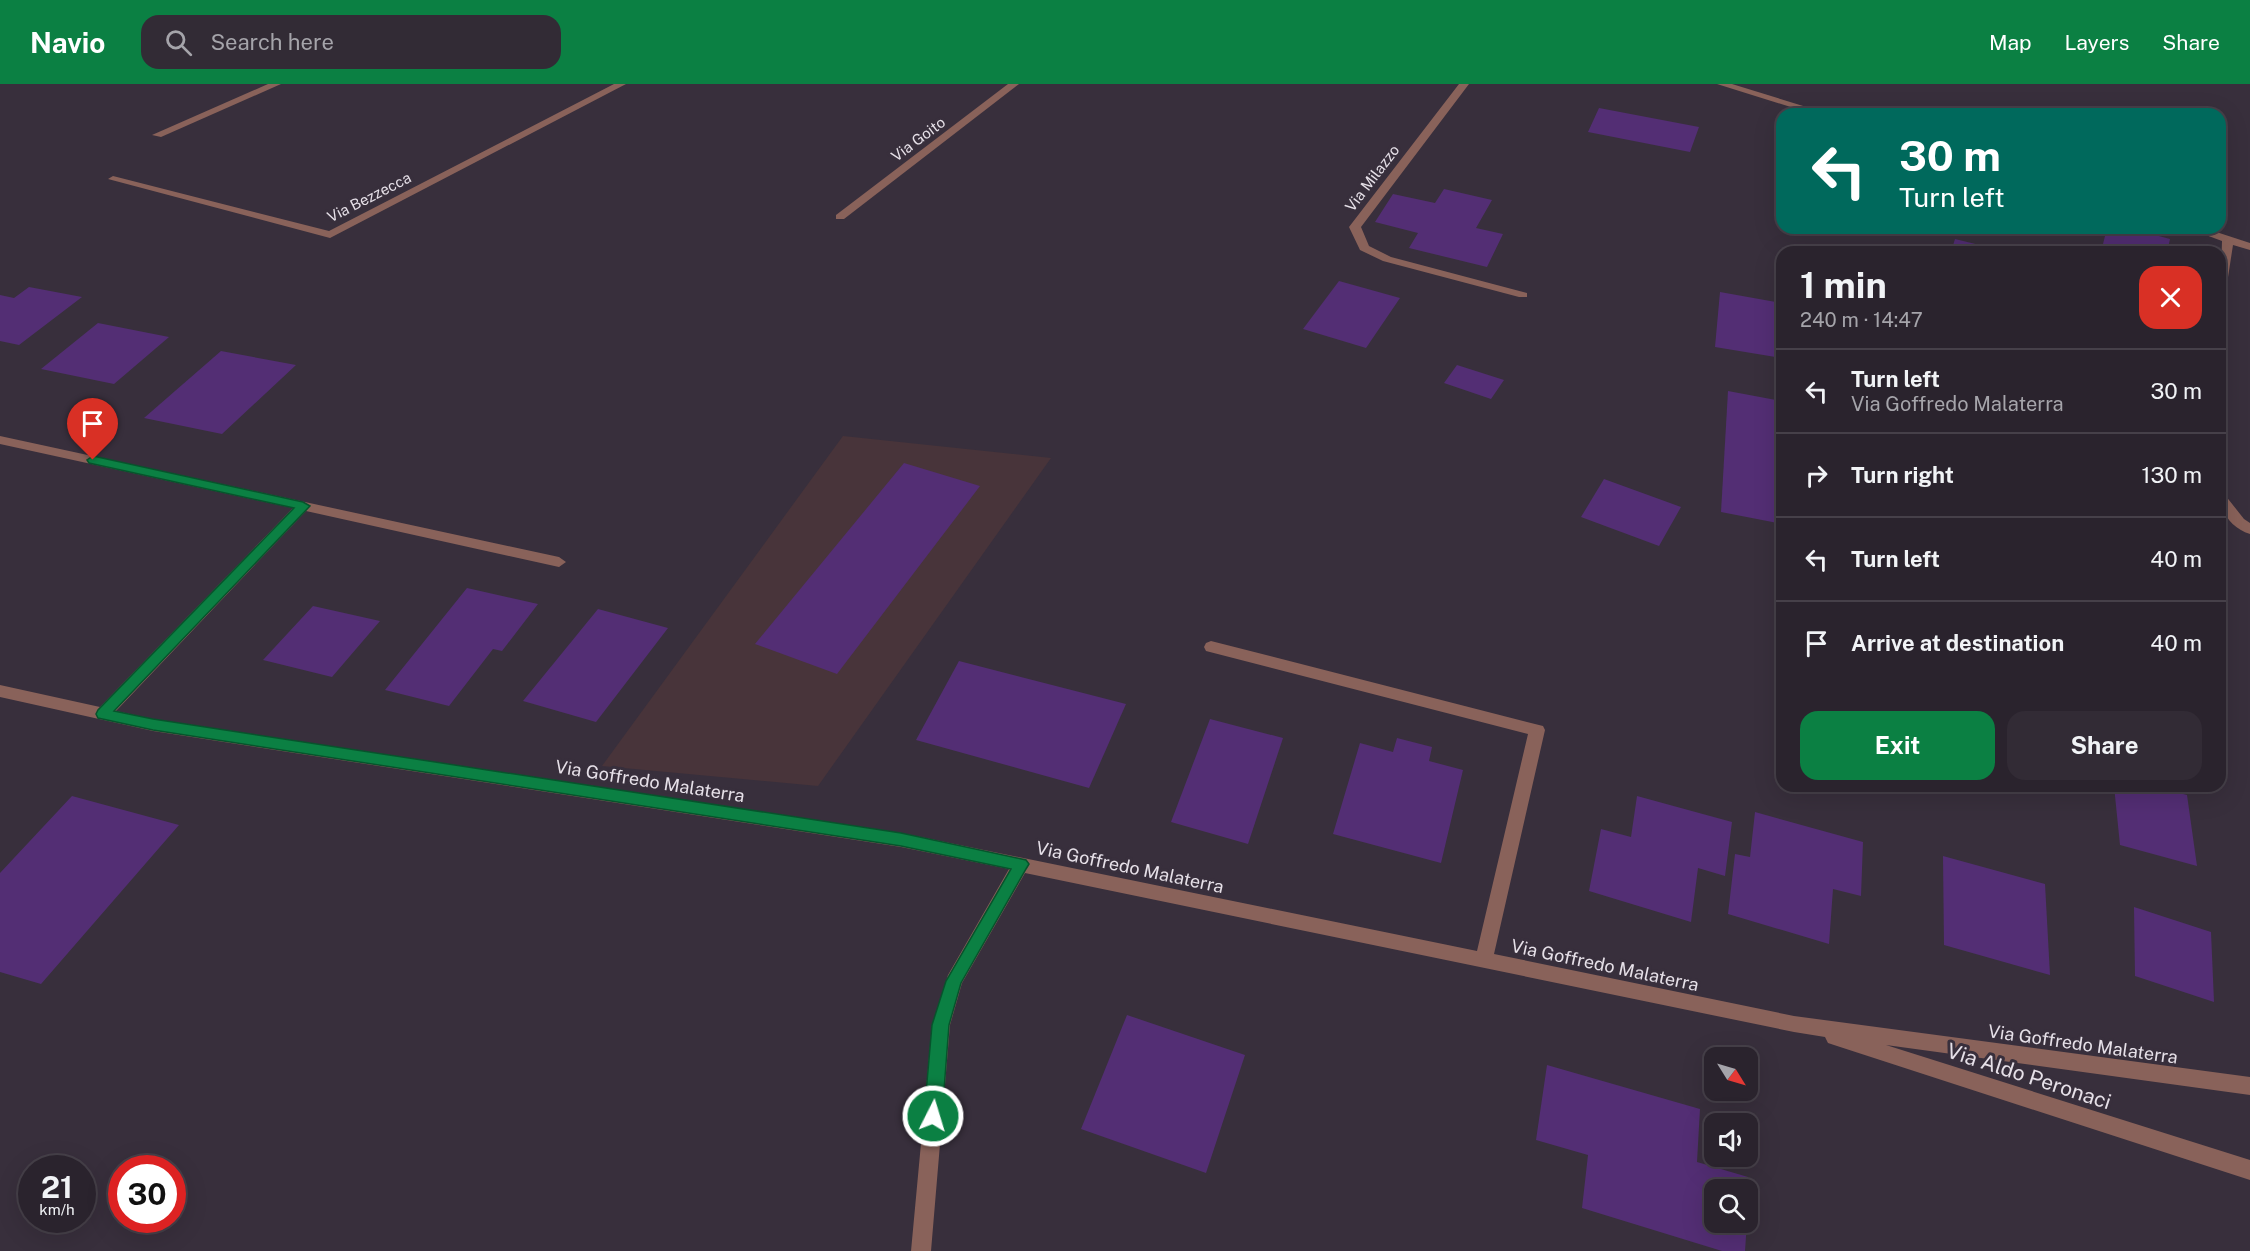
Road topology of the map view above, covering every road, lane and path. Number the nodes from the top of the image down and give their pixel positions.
1 (276, 84) edge
2 (621, 84) edge
3 (1014, 84) edge
4 (1464, 84) edge
5 (1722, 84) edge
6 (1804, 108) edge
7 (157, 135) dead end
8 (113, 179) dead end
9 (840, 217) dead end
10 (2212, 234) edge
11 (2228, 239) junction
12 (2250, 247) edge
13 (2226, 254) edge
14 (1523, 295) dead end
15 (0, 440) edge
16 (303, 506) junction
17 (2226, 506) edge
18 (2250, 530) edge
19 (560, 562) dead end
20 (1211, 647) dead end
21 (0, 691) edge
22 (103, 714) junction
23 (1021, 864) junction
24 (1484, 960) junction
25 (1794, 1024) junction
26 (2250, 1086) edge
27 (2250, 1170) edge
28 (921, 1251) edge

1 - 7 street
2 - 8 street, Via Bezzecca
3 - 9 street, Via Goito
4 - 14 street, Via Milazzo
5 - 6 street
10 - 11 street
11 - 12 street
11 - 13 street
15 - 16 street
16 - 19 street
16 - 22 street
17 - 18 street
20 - 24 street
21 - 22 street, Via Goffredo Malaterra
22 - 23 street, Via Goffredo Malaterra
23 - 24 street, Via Goffredo Malaterra
23 - 28 street
24 - 25 street, Via Goffredo Malaterra
25 - 26 street, Via Goffredo Malaterra
25 - 27 street, Via Aldo Peronaci

